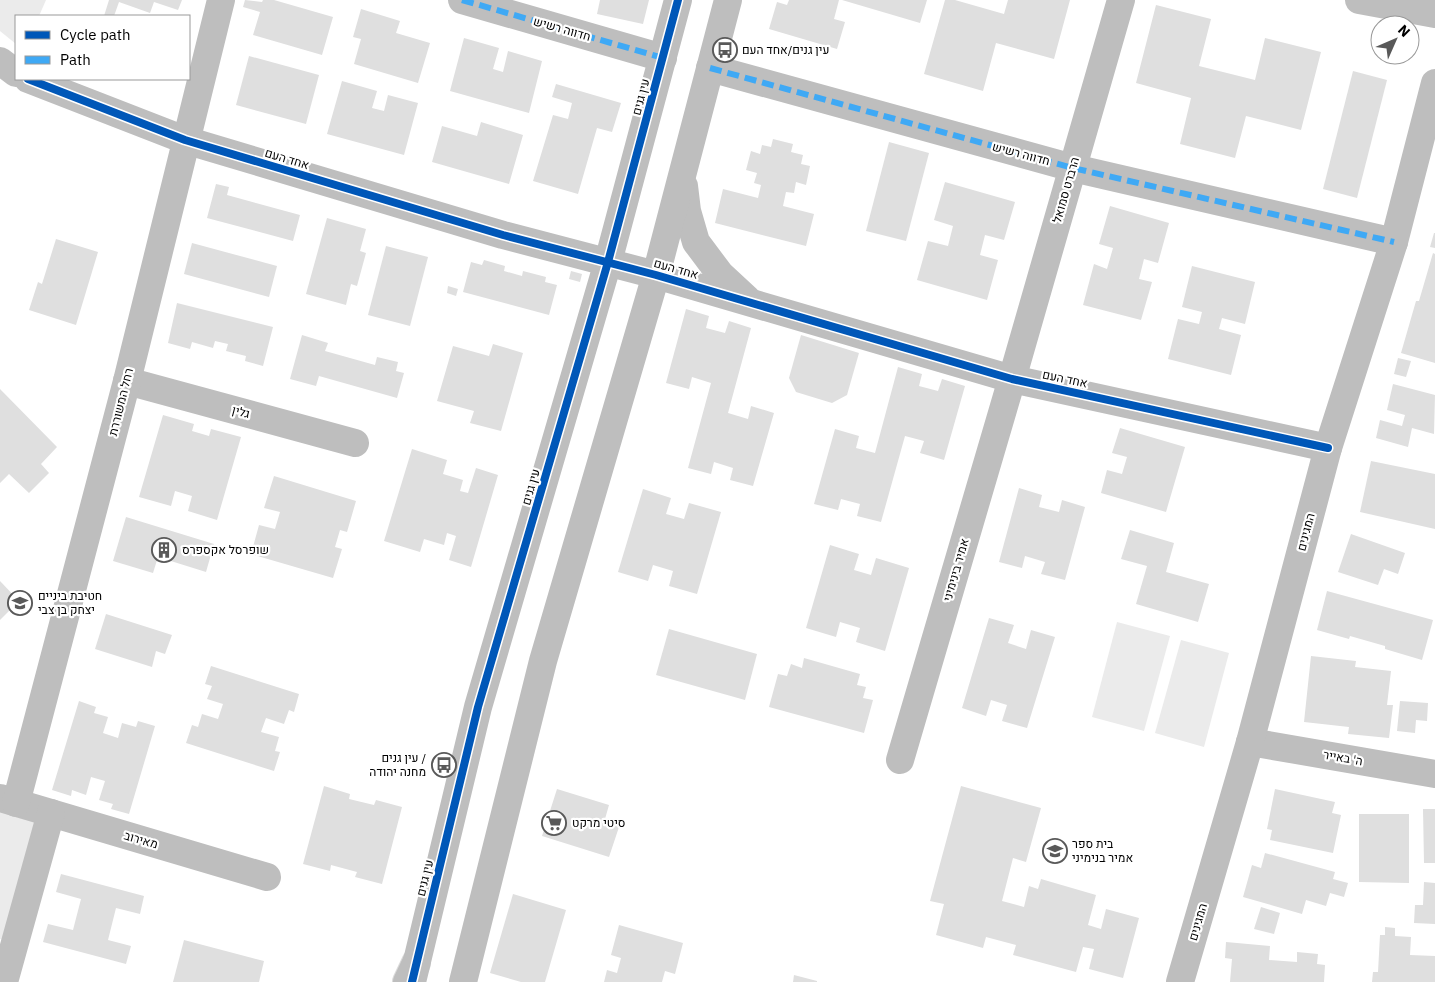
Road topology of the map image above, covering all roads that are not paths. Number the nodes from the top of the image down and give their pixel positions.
1 (221, 0) edge
2 (462, 0) edge
3 (678, 0) edge
4 (728, 0) edge
5 (1121, 0) edge
6 (1359, 0) edge
7 (1435, 14) edge
8 (663, 58) junction
9 (0, 61) edge
10 (710, 68) junction
11 (15, 72) edge
12 (31, 80) edge
13 (1435, 83) edge
14 (1432, 112) edge
15 (185, 140) junction
16 (1073, 168) junction
17 (683, 173) junction
18 (1394, 242) junction
19 (608, 262) junction
20 (656, 275) junction
21 (752, 303) junction
22 (1012, 379) junction
23 (127, 381) junction
24 (355, 443) dead end
25 (1328, 448) junction
26 (1250, 742) junction
27 (900, 760) dead end
28 (1435, 774) edge
29 (8, 801) edge
30 (51, 814) junction
31 (267, 877) dead end
32 (411, 976) edge
33 (4, 982) edge
34 (463, 982) edge
35 (1180, 982) edge

1 - 15 street, רחל המשוררת
2 - 8 street, חדווה רשיש
3 - 8 street, עין גנים
4 - 10 street
5 - 16 street, הרברט סמואל
6 - 7 street
8 - 19 street, עין גנים
9 - 11 street
10 - 16 street, חדווה רשיש
10 - 17 street
12 - 15 street, אחד העם
13 - 14 street, המגינים
14 - 18 street, המגינים
15 - 19 street, אחד העם
15 - 23 street, רחל המשוררת
16 - 18 street, חדווה רשיש
16 - 22 street, הרברט סמואל
17 - 20 street
17 - 21 street
18 - 25 street, המגינים
19 - 20 street, אחד העם
19 - 32 street, עין גנים
20 - 21 street, אחד העם
20 - 34 street
21 - 22 street, אחד העם
22 - 25 street, אחד העם
22 - 27 street, אמיר בינימיני
23 - 24 street, גלין
23 - 29 street, רחל המשוררת
25 - 26 street, המגינים
26 - 28 street, ה' באייר
26 - 35 street, המגינים
29 - 30 street, מאירוב
30 - 31 street, מאירוב
30 - 33 street

